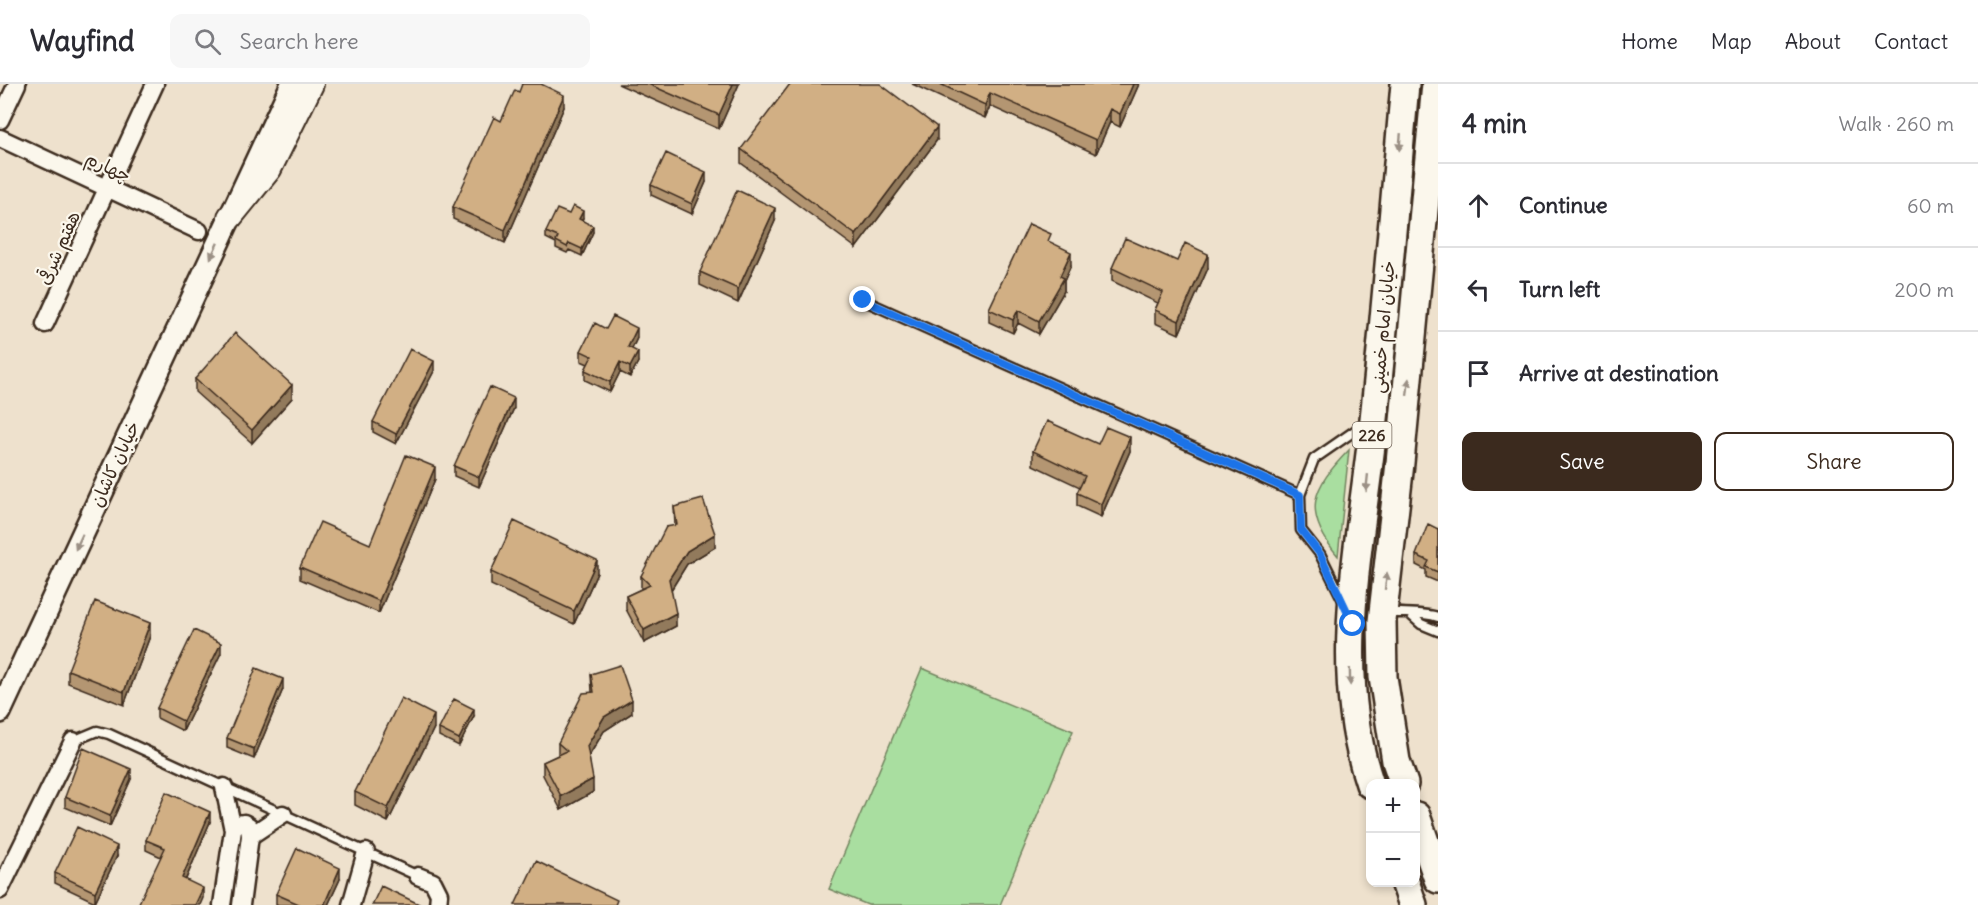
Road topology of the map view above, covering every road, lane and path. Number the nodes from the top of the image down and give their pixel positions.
1 (17, 84) edge
2 (155, 84) edge
3 (292, 84) edge
4 (311, 84) edge
5 (1406, 84) edge
6 (1433, 87) edge
7 (0, 120) edge
8 (0, 138) edge
9 (107, 188) junction
10 (231, 217) junction
11 (199, 231) dead end
12 (863, 300) dead end
13 (45, 324) dead end
14 (1374, 418) junction
15 (1300, 495) junction
16 (1382, 616) junction
17 (1412, 616) junction
18 (1438, 617) edge
19 (1352, 618) junction
20 (1438, 631) edge
21 (5, 688) edge
22 (0, 712) edge
23 (73, 741) joint
24 (1370, 779) edge
25 (1403, 779) edge
26 (224, 787) junction
27 (283, 814) junction
28 (1420, 827) edge
29 (233, 830) junction
30 (250, 836) junction
31 (366, 852) junction
32 (418, 876) joint
33 (1438, 879) edge
34 (1407, 887) edge
35 (0, 890) edge
36 (222, 905) edge
37 (241, 905) edge
38 (351, 905) edge
39 (438, 905) edge
40 (1413, 905) edge

1 - 7 street
2 - 9 street, هفتم شرقی
3 - 10 street, خیابان کاشان
4 - 10 main road, خیابان کاشان
5 -> 14 main road, خیابان امام خمینی / 226
16 -> 6 main road, خیابان امام خمینی / 226
8 - 9 street, چهارم
9 - 11 street, چهارم
9 - 13 street, هفتم شرقی
10 -> 21 street, خیابان کاشان
12 - 15 lane
14 - 15 lane
14 -> 19 main road, خیابان امام خمینی / 226
15 - 19 lane
16 - 17 lane
16 - 19 main road
16 - 25 main road, خیابان امام خمینی / 226
17 - 18 lane
17 - 20 lane
19 -> 24 main road, خیابان امام خمینی / 226
21 - 22 street, خیابان کاشان
23 - 26 lane
23 - 35 street
26 - 27 lane
26 - 29 street
27 - 30 street
27 - 31 lane
28 - 33 main road
29 - 30 street
29 - 36 street
30 - 37 street
31 - 32 lane
31 - 38 street
32 - 39 street
34 - 40 main road

